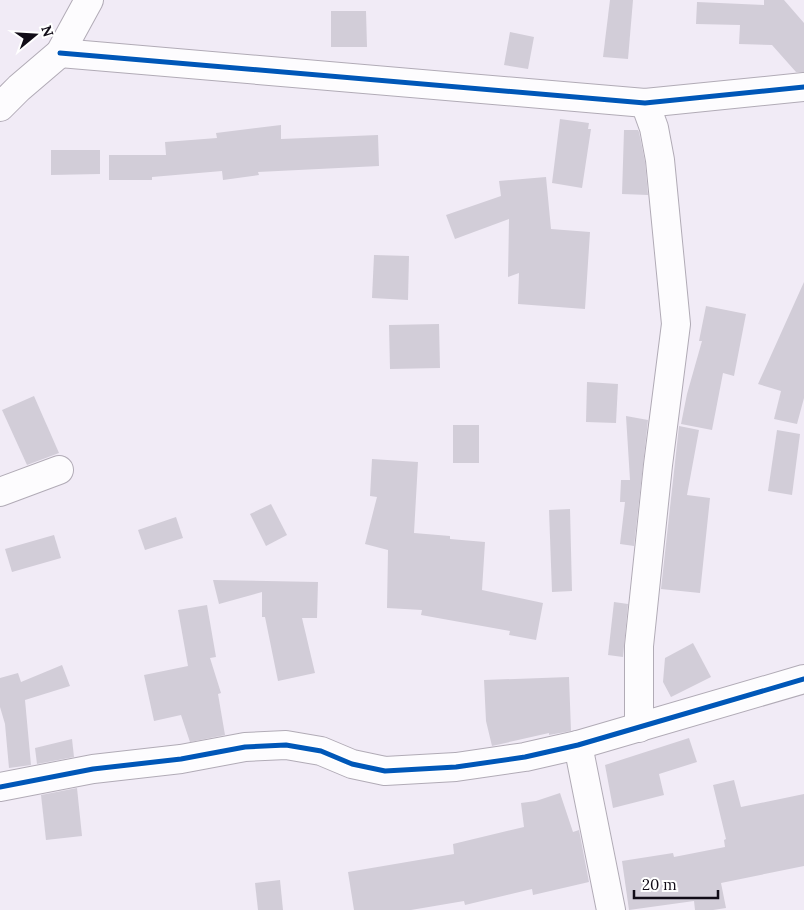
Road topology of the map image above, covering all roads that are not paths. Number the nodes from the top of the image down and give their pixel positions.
1 (89, 0) edge
2 (60, 52) junction
3 (9, 80) edge
4 (804, 86) edge
5 (646, 103) junction
6 (0, 107) edge
7 (59, 470) dead end
8 (0, 492) edge
9 (804, 679) edge
10 (639, 728) junction
11 (578, 745) junction
12 (0, 787) edge
13 (611, 910) edge

1 - 2 street
2 - 3 street
2 - 5 street
3 - 6 street
4 - 5 street
5 - 10 street
7 - 8 street
9 - 10 street
10 - 11 street
11 - 12 street
11 - 13 street

